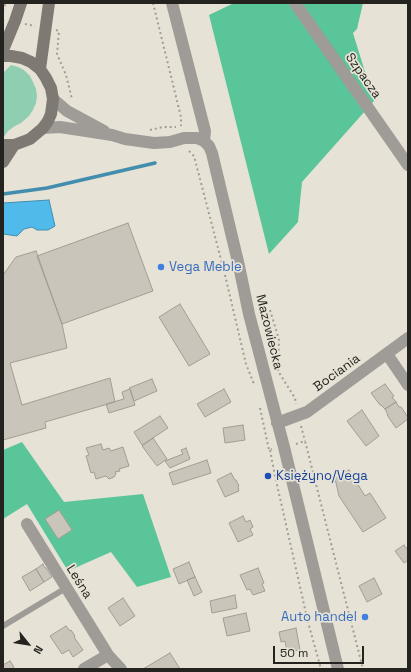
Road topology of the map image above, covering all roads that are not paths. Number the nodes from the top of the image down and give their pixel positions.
1 (21, 3) edge
2 (49, 3) edge
3 (172, 3) edge
4 (295, 3) edge
5 (3, 50) edge
6 (3, 56) edge
7 (40, 69) junction
8 (53, 99) junction
9 (43, 128) junction
10 (112, 135) junction
11 (204, 141) junction
12 (9, 145) edge
13 (3, 162) edge
14 (408, 166) edge
15 (408, 338) edge
16 (387, 354) junction
17 (408, 385) edge
18 (277, 422) junction
19 (27, 524) dead end
20 (66, 588) junction
21 (3, 626) edge
22 (108, 655) junction
23 (84, 669) edge
24 (121, 669) edge
25 (338, 669) edge

1 - 5 main road
2 - 7 main road
3 - 11 street, Mazowiecka
4 - 14 street, Szpacza
6 - 7 main road
7 - 8 main road
8 - 9 main road
8 - 10 street
9 - 10 street
9 - 12 main road
10 - 11 street
11 - 18 street, Mazowiecka
12 - 13 main road
15 - 16 street, Bociania
16 - 17 street
16 - 18 street, Bociania
18 - 25 street, Mazowiecka
19 - 20 street, Leśna
20 - 21 lane
20 - 22 street, Leśna
22 - 23 street
22 - 24 street, Leśna

